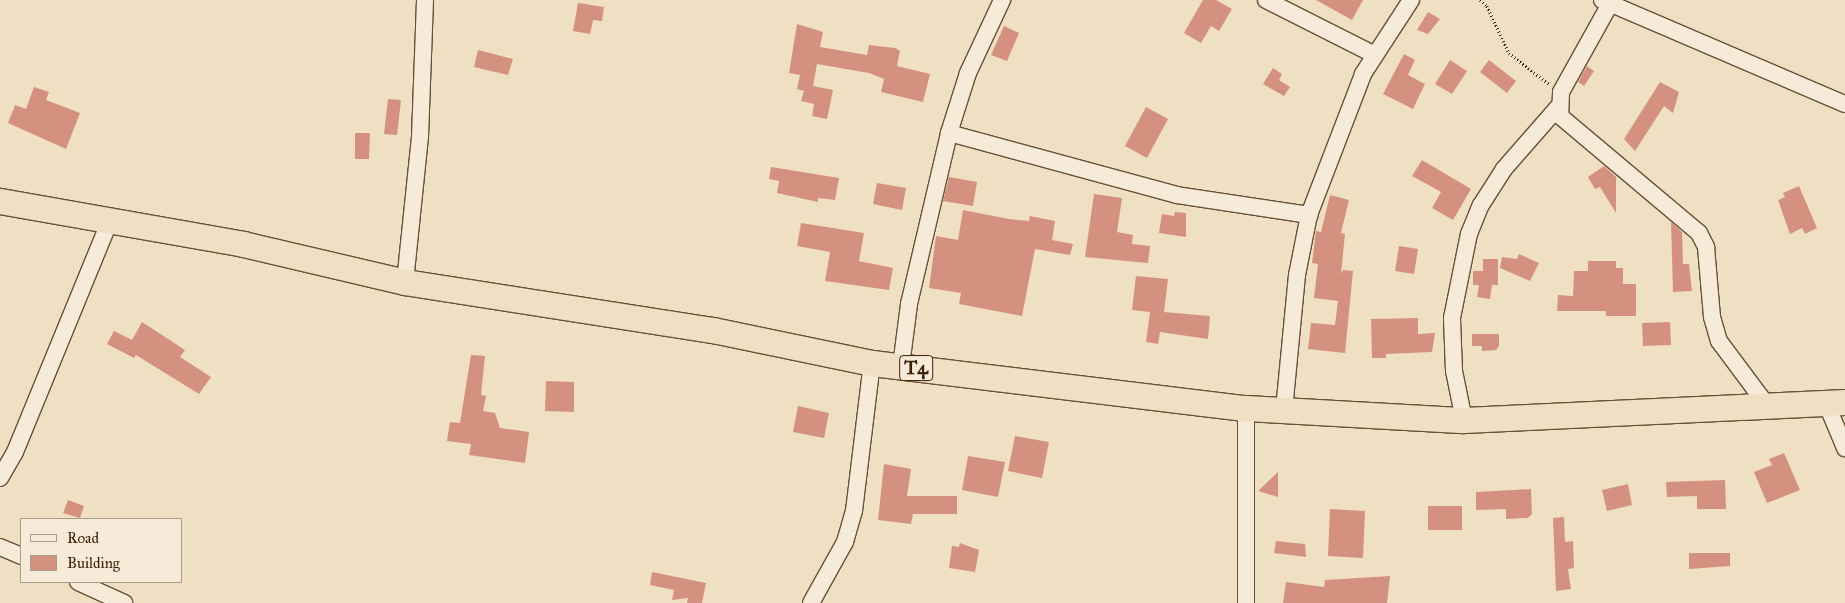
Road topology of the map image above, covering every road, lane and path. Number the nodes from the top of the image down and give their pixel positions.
1 (425, 0) edge
2 (1002, 0) edge
3 (1266, 0) edge
4 (1411, 0) edge
5 (1480, 0) edge
6 (1606, 2) edge
7 (1373, 54) junction
8 (1560, 99) junction
9 (1845, 104) edge
10 (949, 133) junction
11 (0, 201) edge
12 (1309, 215) junction
13 (110, 223) junction
14 (405, 282) junction
15 (872, 363) junction
16 (901, 366) junction
17 (1836, 404) edge
18 (1246, 408) junction
19 (1768, 408) junction
20 (1284, 410) junction
21 (1464, 420) junction
22 (1845, 448) edge
23 (0, 478) edge
24 (0, 547) edge
25 (20, 556) edge
26 (80, 583) edge
27 (124, 603) edge
28 (811, 603) edge
29 (1246, 603) edge

1 - 14 street
2 - 10 street
3 - 7 street
4 - 7 street
5 - 8 path
6 - 8 street
6 - 9 street
7 - 12 street
8 - 19 street
8 - 21 street
10 - 12 street
10 - 16 street
11 - 13 highway, T4
12 - 20 street
13 - 14 highway, T4
13 - 23 street
14 - 15 highway, T4
15 - 16 highway, T4
15 - 28 street
16 - 18 highway, T4
17 - 19 highway, T4
17 - 22 street
18 - 20 highway, T4
18 - 29 street
19 - 21 highway, T4
20 - 21 highway, T4
24 - 25 street
26 - 27 street

